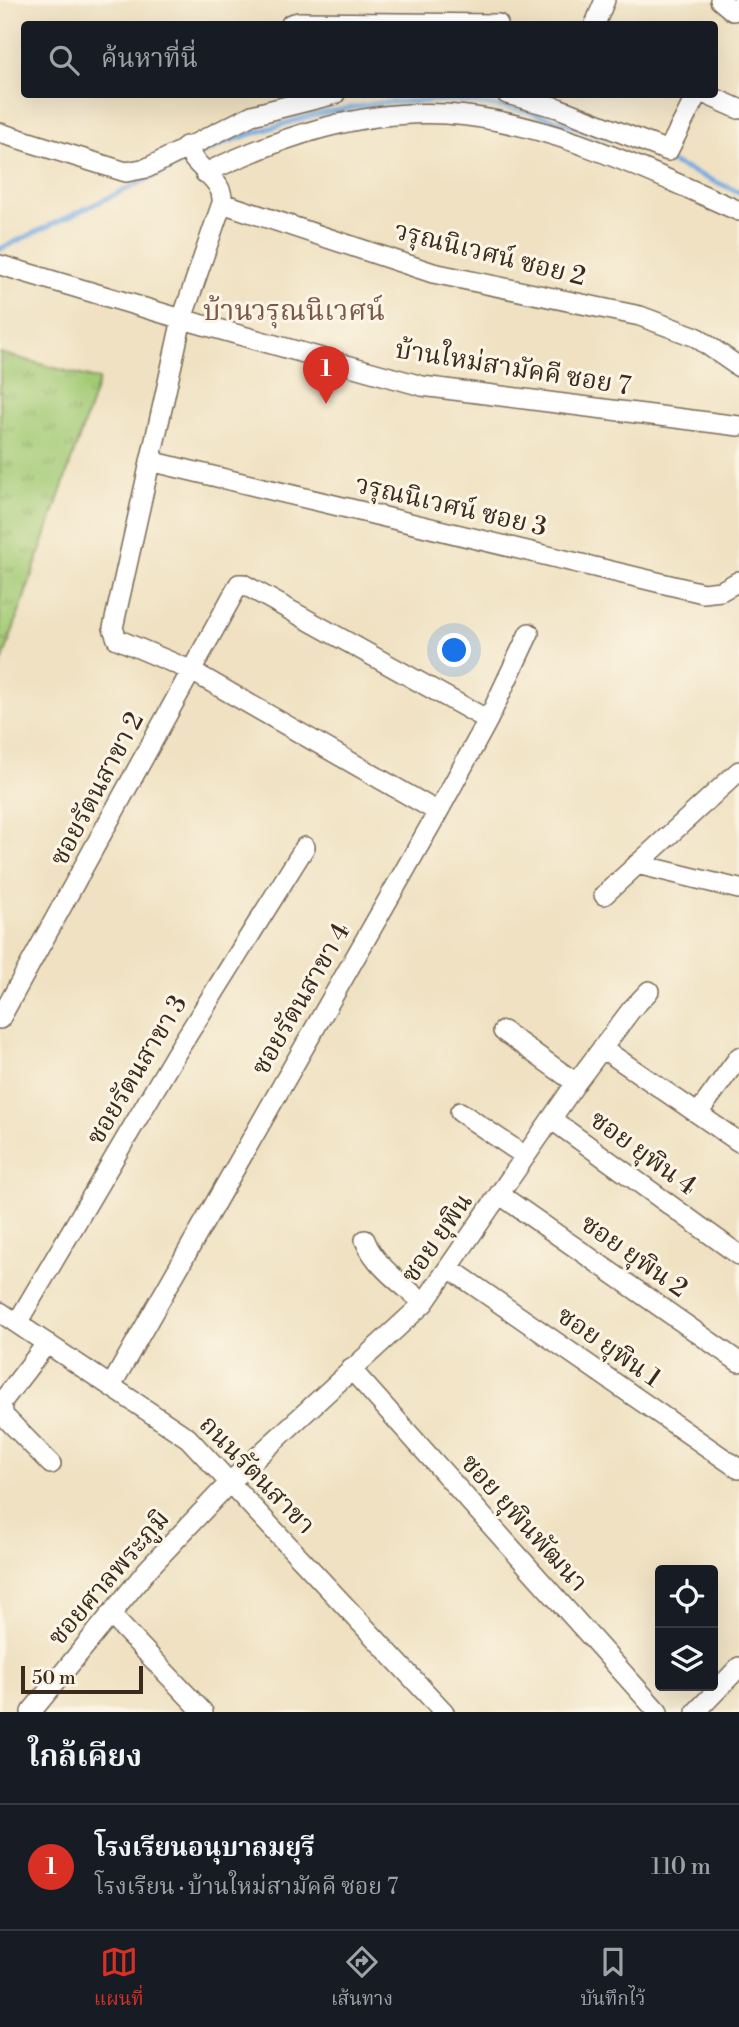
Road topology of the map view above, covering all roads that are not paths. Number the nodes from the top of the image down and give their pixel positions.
1 (605, 0) edge
2 (720, 0) edge
3 (739, 6) edge
4 (596, 21) edge
5 (263, 98) edge
6 (319, 98) edge
7 (522, 98) edge
8 (695, 98) edge
9 (714, 98) edge
10 (739, 109) edge
11 (252, 115) junction
12 (0, 134) edge
13 (194, 159) junction
14 (222, 203) junction
15 (739, 211) edge
16 (0, 265) edge
17 (182, 319) junction
18 (739, 367) edge
19 (739, 426) edge
20 (150, 461) junction
21 (739, 581) edge
22 (529, 633) dead end
23 (190, 670) junction
24 (488, 720) junction
25 (739, 771) edge
26 (438, 812) junction
27 (305, 847) dead end
28 (636, 864) junction
29 (739, 889) edge
30 (604, 895) dead end
31 (649, 991) dead end
32 (0, 1019) edge
33 (503, 1031) dead end
34 (602, 1048) junction
35 (739, 1057) edge
36 (576, 1083) junction
37 (460, 1112) dead end
38 (699, 1112) junction
39 (551, 1119) junction
40 (739, 1142) edge
41 (525, 1156) junction
42 (499, 1194) junction
43 (365, 1240) dead end
44 (739, 1255) edge
45 (449, 1268) junction
46 (424, 1303) junction
47 (0, 1312) edge
48 (17, 1322) junction
49 (47, 1343) junction
50 (739, 1362) edge
51 (351, 1369) junction
52 (111, 1386) junction
53 (51, 1464) dead end
54 (739, 1469) edge
55 (230, 1482) junction
56 (110, 1614) junction
57 (739, 1667) edge
58 (32, 1711) edge
59 (203, 1712) edge
60 (444, 1712) edge
61 (657, 1712) edge
62 (696, 1712) edge

1 - 4 street
2 - 3 street
5 - 11 street
6 - 11 street
7 - 8 street
9 - 10 street
11 - 13 street
12 - 13 street
13 - 14 street
13 - 15 street
14 - 17 street
14 - 18 street, วรุณนิเวศน์ ซอย 2
16 - 17 street, บ้านใหม่สามัคคี ซอย 7
17 - 19 street, บ้านใหม่สามัคคี ซอย 7
17 - 20 street
20 - 21 street, วรุณนิเวศน์ ซอย 3
20 - 23 street
22 - 24 street, ซอยรัตนสาขา 4
23 - 24 street, ซอยรัตนสาขา 2
23 - 26 street
23 - 32 street, ซอยรัตนสาขา 2
24 - 26 street, ซอยรัตนสาขา 4
25 - 28 street
26 - 52 street, ซอยรัตนสาขา 4
27 - 48 street, ซอยรัตนสาขา 3
28 - 29 street
28 - 30 street
31 - 34 street, ซอย ยุพิน
33 - 36 street
34 - 36 street, ซอย ยุพิน
34 - 38 street
35 - 38 street
36 - 39 street, ซอย ยุพิน
37 - 41 street
38 - 40 street
39 - 41 street, ซอย ยุพิน
39 - 44 street, ซอย ยุพิน 4
41 - 42 street, ซอย ยุพิน
42 - 45 street, ซอย ยุพิน
42 - 50 street, ซอย ยุพิน 2
43 - 46 street
45 - 46 street, ซอย ยุพิน
45 - 54 street, ซอย ยุพิน 1
46 - 51 street, ซอย ยุพิน
47 - 48 street, ถนนรัตนสาขา
48 - 49 street, ถนนรัตนสาขา
49 - 52 street, ถนนรัตนสาขา
49 - 53 street
51 - 55 street, ซอย ยุพิน
51 - 61 street, ซอย ยุพินพัฒนา
52 - 55 street, ถนนรัตนสาขา
55 - 56 street, ซอยศาลพระภูมิ
55 - 60 street, ถนนรัตนสาขา
56 - 58 street, ซอยศาลพระภูมิ
56 - 59 street
57 - 62 street

